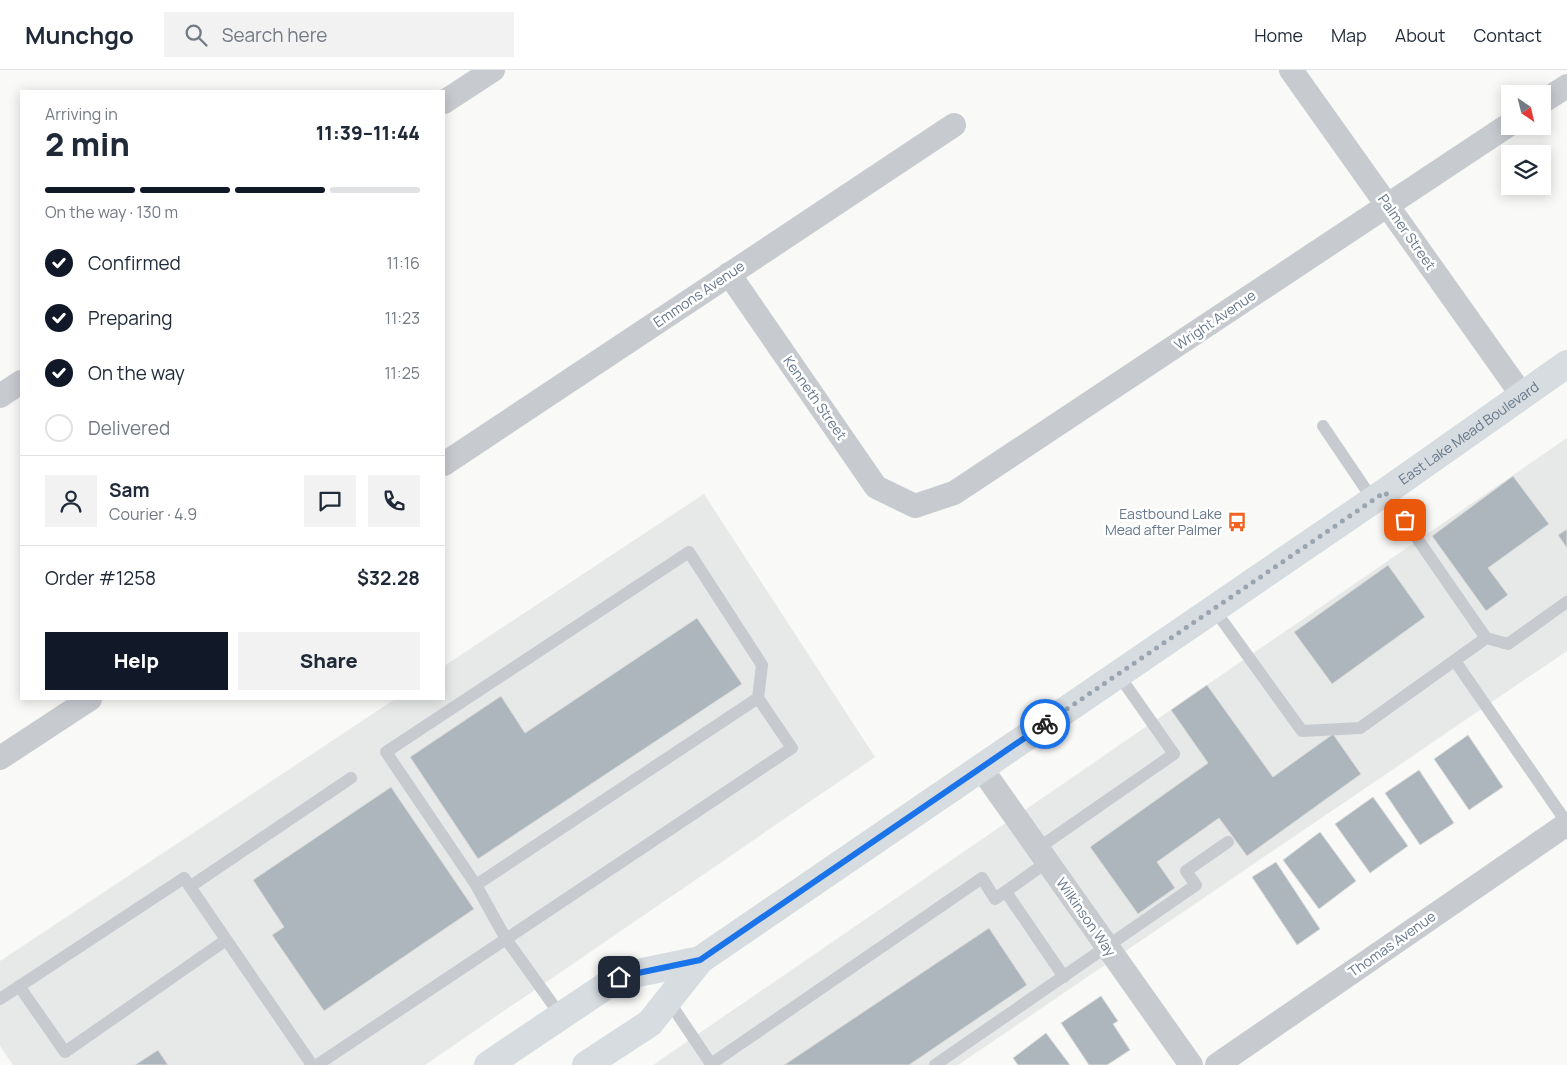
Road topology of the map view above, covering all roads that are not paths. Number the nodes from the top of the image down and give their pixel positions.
1 (493, 70) edge
2 (1291, 70) edge
3 (1567, 86) edge
4 (1551, 96) edge
5 (445, 101) edge
6 (954, 125) dead end
7 (1501, 130) edge
8 (1387, 205) junction
9 (729, 274) junction
10 (1567, 364) edge
11 (20, 383) edge
12 (1522, 395) junction
13 (0, 396) edge
14 (1323, 426) dead end
15 (445, 463) edge
16 (1379, 496) junction
17 (915, 506) joint
18 (1567, 602) edge
19 (1214, 609) junction
20 (1486, 638) junction
21 (1455, 661) junction
22 (1118, 674) junction
23 (758, 698) junction
24 (88, 700) edge
25 (0, 758) edge
26 (981, 768) junction
27 (351, 778) dead end
28 (1567, 823) edge
29 (1228, 842) dead end
30 (1042, 855) junction
31 (476, 885) junction
32 (190, 886) junction
33 (1006, 892) junction
34 (506, 939) junction
35 (226, 940) junction
36 (1108, 948) junction
37 (700, 960) junction
38 (1064, 977) junction
39 (19, 986) junction
40 (0, 999) edge
41 (668, 1000) junction
42 (561, 1016) junction
43 (711, 1064) edge
44 (312, 1065) edge
45 (317, 1065) edge
46 (488, 1065) edge
47 (586, 1065) edge
48 (935, 1065) edge
49 (1191, 1065) edge
50 (1217, 1065) edge

1 - 5 street
2 - 8 street, Palmer Street
3 - 4 street
6 - 9 street, Emmons Avenue
7 - 8 street, Wright Avenue
8 - 12 street, Palmer Street
8 - 17 street, Wright Avenue
9 - 15 street, Emmons Avenue
9 - 17 street, Kenneth Street
10 - 12 main road, East Lake Mead Boulevard
11 - 13 street
12 - 16 main road, East Lake Mead Boulevard
14 - 16 lane
16 - 19 main road, East Lake Mead Boulevard
16 - 20 lane
18 - 20 lane
19 - 21 lane
19 - 22 main road, East Lake Mead Boulevard
20 - 21 lane
21 - 28 lane
22 - 26 main road, East Lake Mead Boulevard
22 - 30 lane
23 - 31 lane
23 - 31 lane
23 - 34 lane
24 - 25 street
26 - 30 street, Wilkinson Way
26 - 37 main road, East Lake Mead Boulevard
27 - 32 lane
28 - 50 street, Thomas Avenue
29 - 36 lane
30 - 33 lane
30 - 36 street, Wilkinson Way
31 - 34 lane
32 - 35 lane
32 - 39 lane
33 - 38 lane
33 - 43 lane
34 - 42 lane
34 - 45 lane
35 - 39 lane
35 - 44 lane
36 - 38 lane
36 - 49 street, Wilkinson Way
37 - 41 main road, East Lake Mead Boulevard
37 - 42 main road, East Lake Mead Boulevard
38 - 48 lane
39 - 40 lane
41 - 43 lane
41 - 47 main road, East Lake Mead Boulevard
42 - 46 main road, East Lake Mead Boulevard

